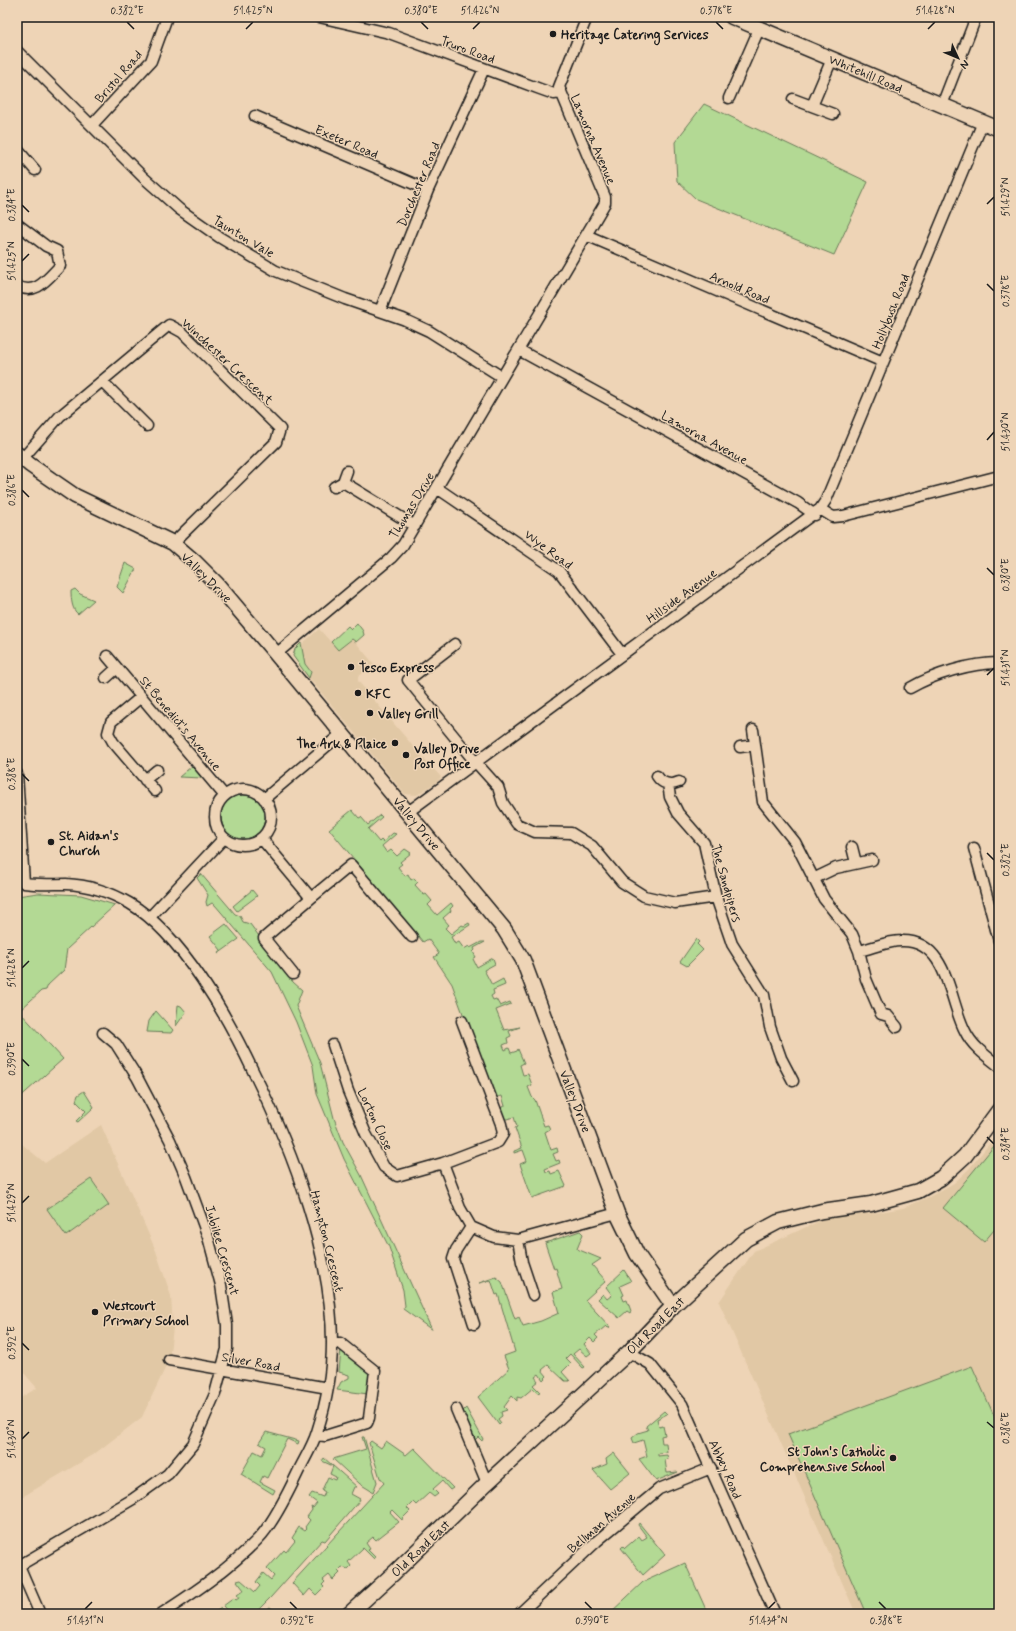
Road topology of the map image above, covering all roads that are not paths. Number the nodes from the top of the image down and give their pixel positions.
1 (167, 17) edge
2 (319, 17) edge
3 (587, 17) edge
4 (732, 17) edge
5 (976, 17) edge
6 (759, 29) junction
7 (17, 51) edge
8 (832, 59) junction
9 (484, 69) junction
10 (560, 93) junction
11 (729, 98) dead end
12 (793, 99) dead end
13 (942, 105) junction
14 (812, 106) junction
15 (833, 114) dead end
16 (255, 116) dead end
17 (982, 122) junction
18 (92, 125) junction
19 (999, 129) edge
20 (17, 149) edge
21 (35, 170) dead end
22 (428, 190) junction
23 (17, 224) edge
24 (586, 235) junction
25 (17, 286) edge
26 (380, 311) junction
27 (519, 350) junction
28 (883, 362) junction
29 (502, 377) junction
30 (102, 381) junction
31 (147, 426) dead end
32 (19, 457) edge
33 (347, 471) dead end
34 (999, 477) edge
35 (437, 488) junction
36 (817, 512) junction
37 (415, 526) junction
38 (173, 543) junction
39 (455, 644) dead end
40 (276, 654) junction
41 (622, 654) junction
42 (107, 656) dead end
43 (999, 663) edge
44 (117, 668) junction
45 (106, 678) dead end
46 (910, 688) dead end
47 (141, 696) junction
48 (753, 730) dead end
49 (341, 734) junction
50 (755, 745) junction
51 (740, 747) dead end
52 (476, 762) junction
53 (157, 770) dead end
54 (17, 774) edge
55 (657, 776) dead end
56 (145, 780) junction
57 (678, 782) dead end
58 (668, 784) junction
59 (155, 791) dead end
60 (224, 795) junction
61 (264, 799) junction
62 (408, 812) junction
63 (224, 838) junction
64 (261, 838) junction
65 (852, 847) dead end
66 (974, 848) dead end
67 (872, 860) dead end
68 (856, 863) junction
69 (813, 879) junction
70 (20, 884) edge
71 (716, 897) junction
72 (311, 898) junction
73 (150, 917) junction
74 (412, 937) dead end
75 (999, 941) edge
76 (859, 951) junction
77 (293, 974) dead end
78 (462, 1021) dead end
79 (897, 1026) dead end
80 (103, 1033) dead end
81 (333, 1045) dead end
82 (999, 1066) edge
83 (793, 1081) dead end
84 (999, 1110) edge
85 (443, 1163) junction
86 (617, 1212) junction
87 (471, 1227) junction
88 (518, 1240) junction
89 (533, 1295) dead end
90 (673, 1306) junction
91 (474, 1324) dead end
92 (332, 1342) junction
93 (629, 1352) junction
94 (169, 1360) dead end
95 (223, 1369) junction
96 (328, 1388) junction
97 (456, 1409) dead end
98 (316, 1435) junction
99 (711, 1468) junction
100 (487, 1483) junction
101 (18, 1564) edge
102 (164, 1613) edge
103 (40, 1614) edge
104 (349, 1614) edge
105 (520, 1614) edge
106 (775, 1614) edge

1 - 18 street, Bristol Road
2 - 9 street, Truro Road
3 - 10 street, Lamorna Avenue
4 - 6 street, Whitehill Road
5 - 13 street
6 - 8 street, Whitehill Road
6 - 11 street
7 - 18 street, Taunton Vale
8 - 13 street, Whitehill Road
8 - 14 street
9 - 10 street, Truro Road
9 - 22 street, Dorchester Road
10 - 24 street, Lamorna Avenue
12 - 14 street
13 - 17 street, Whitehill Road
14 - 15 street
16 - 22 street, Exeter Road
17 - 19 street, Whitehill Road
17 - 28 street, Hollybush Road
18 - 26 street, Taunton Vale
20 - 21 street
22 - 26 street, Dorchester Road
23 - 25 street
24 - 27 street, Lamorna Avenue
24 - 28 street, Arnold Road
26 - 29 street, Taunton Vale
27 - 29 street, Lamorna Avenue
27 - 36 street, Lamorna Avenue
28 - 36 street, Hollybush Road
29 - 35 street, Thomas Drive
30 - 31 street
30 - 32 street, Winchester Crescent
30 - 38 street, Winchester Crescent
32 - 38 street, Valley Drive
33 - 37 street
34 - 36 street
35 - 37 street, Thomas Drive
35 - 41 street, Wye Road
36 - 41 street, Hillside Avenue
37 - 40 street, Thomas Drive
38 - 40 street, Valley Drive
39 - 52 street
40 - 49 street, Valley Drive
41 - 52 street, Hillside Avenue
42 - 44 street, St Benedict's Avenue
43 - 46 street
44 - 45 street
44 - 47 street, St Benedict's Avenue
47 - 56 street
47 - 60 street, St Benedict's Avenue
48 - 50 street
49 - 61 street
49 - 62 street, Valley Drive
50 - 51 street
50 - 69 street
52 - 62 street, Hillside Avenue
52 - 71 street
53 - 56 street
54 - 70 street
55 - 58 street
56 - 59 street
57 - 58 street
58 - 71 street, The Sandpipers
60 - 61 street
60 - 63 street
61 - 64 street
62 - 86 street, Valley Drive
63 - 64 street
63 - 73 street
64 - 72 street
65 - 68 street
66 - 75 street
67 - 68 street
68 - 69 street
69 - 76 street
70 - 73 street, Hampton Crescent
71 - 83 street, The Sandpipers
72 - 74 street
72 - 77 street
73 - 92 street, Hampton Crescent
76 - 79 street
76 - 82 street
78 - 85 street, Lorton Close
80 - 95 street, Jubilee Crescent
81 - 85 street, Lorton Close
84 - 90 street, Old Road East
85 - 87 street
86 - 88 street
86 - 90 street, Valley Drive
87 - 88 street
87 - 91 street
88 - 89 street
90 - 93 street, Old Road East
92 - 96 street, Hampton Crescent
92 - 98 street
93 - 99 street, Abbey Road
93 - 100 street, Old Road East
94 - 95 street, Silver Road
95 - 96 street, Silver Road
95 - 101 street, Jubilee Crescent
96 - 98 street, Hampton Crescent
97 - 100 street
98 - 102 street, Hampton Crescent
99 - 105 street, Bellman Avenue
99 - 106 street, Abbey Road
100 - 104 street, Old Road East
101 - 103 street

